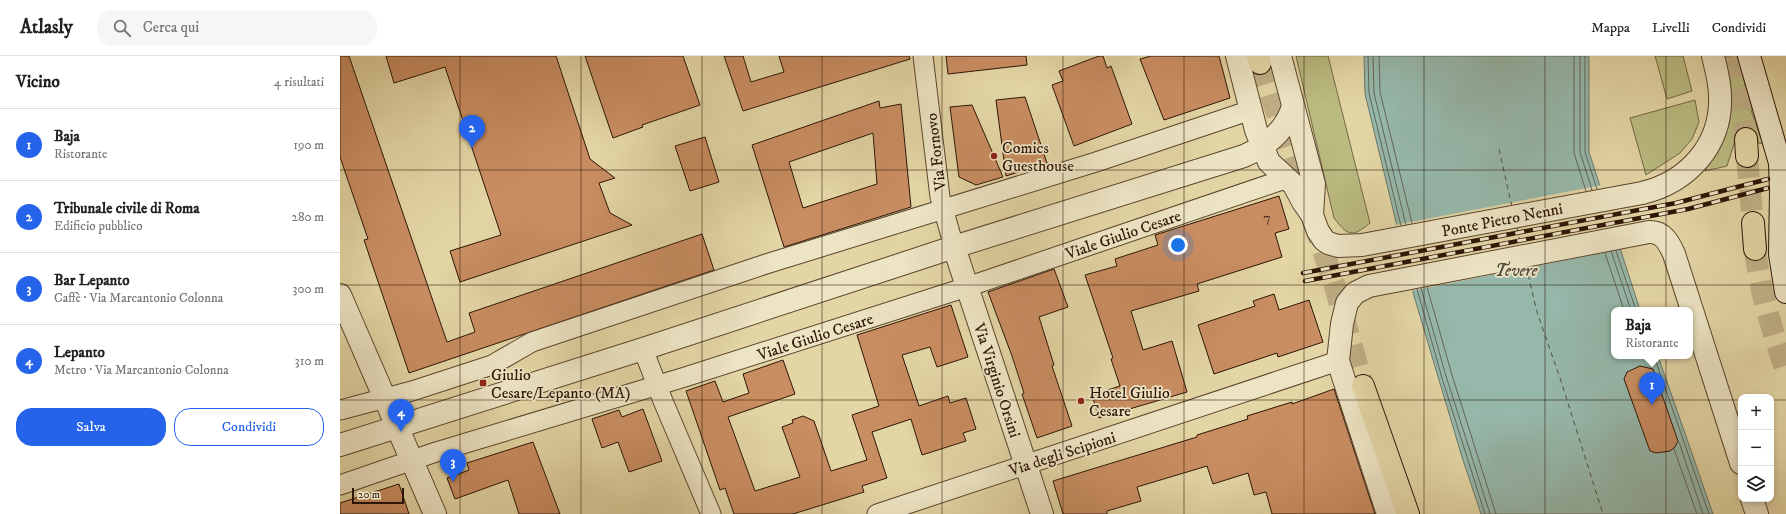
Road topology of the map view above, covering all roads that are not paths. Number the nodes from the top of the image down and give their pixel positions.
1 (923, 56) edge
2 (1237, 56) edge
3 (1280, 56) edge
4 (1713, 56) edge
5 (1749, 56) edge
6 (1293, 106) junction
7 (1251, 110) junction
8 (1262, 147) junction
9 (1782, 156) edge
10 (1288, 178) junction
11 (942, 209) junction
12 (1312, 215) junction
13 (1753, 224) tunnel mouth
14 (954, 247) junction
15 (1755, 249) tunnel mouth
16 (967, 287) junction
17 (1786, 292) edge
18 (340, 295) edge
19 (1691, 307) edge
20 (1693, 313) edge
21 (643, 349) junction
22 (1338, 361) junction
23 (657, 386) junction
24 (1364, 386) tunnel mouth
25 (385, 397) junction
26 (340, 410) edge
27 (397, 426) junction
28 (340, 445) edge
29 (1738, 454) edge
30 (411, 460) junction
31 (1026, 465) junction
32 (340, 485) edge
33 (1753, 502) edge
34 (435, 514) edge
35 (711, 514) edge
36 (877, 514) edge
37 (1042, 514) edge
38 (1388, 514) edge
39 (1408, 514) edge
40 (1757, 514) edge

1 - 11 street, Via Fornovo
2 - 7 street
3 - 6 street
4 - 12 street, Ponte Pietro Nenni
5 - 9 street
6 - 8 street
6 - 12 street
7 - 8 street
7 - 11 street
8 - 10 street
8 - 14 street
9 - 17 street
10 - 12 street
10 - 16 street, Viale Giulio Cesare
11 - 14 street, Via Fornovo
11 - 25 street
13 - 15 main road
14 - 16 street, Via Virginio Orsini
14 - 21 street
16 - 23 street, Viale Giulio Cesare
16 - 31 street, Via Virginio Orsini
18 - 25 street
19 - 22 street
20 - 29 street
21 - 23 street
21 - 27 street
22 - 31 street, Via degli Scipioni
22 - 38 street
23 - 30 street, Viale Giulio Cesare
23 - 35 street
24 - 39 main road
25 - 26 street
25 - 27 street
27 - 28 street
27 - 30 street
30 - 32 street, Viale Giulio Cesare
30 - 34 street
31 - 36 street, Via degli Scipioni
31 - 37 street, Via Virginio Orsini
33 - 40 street

